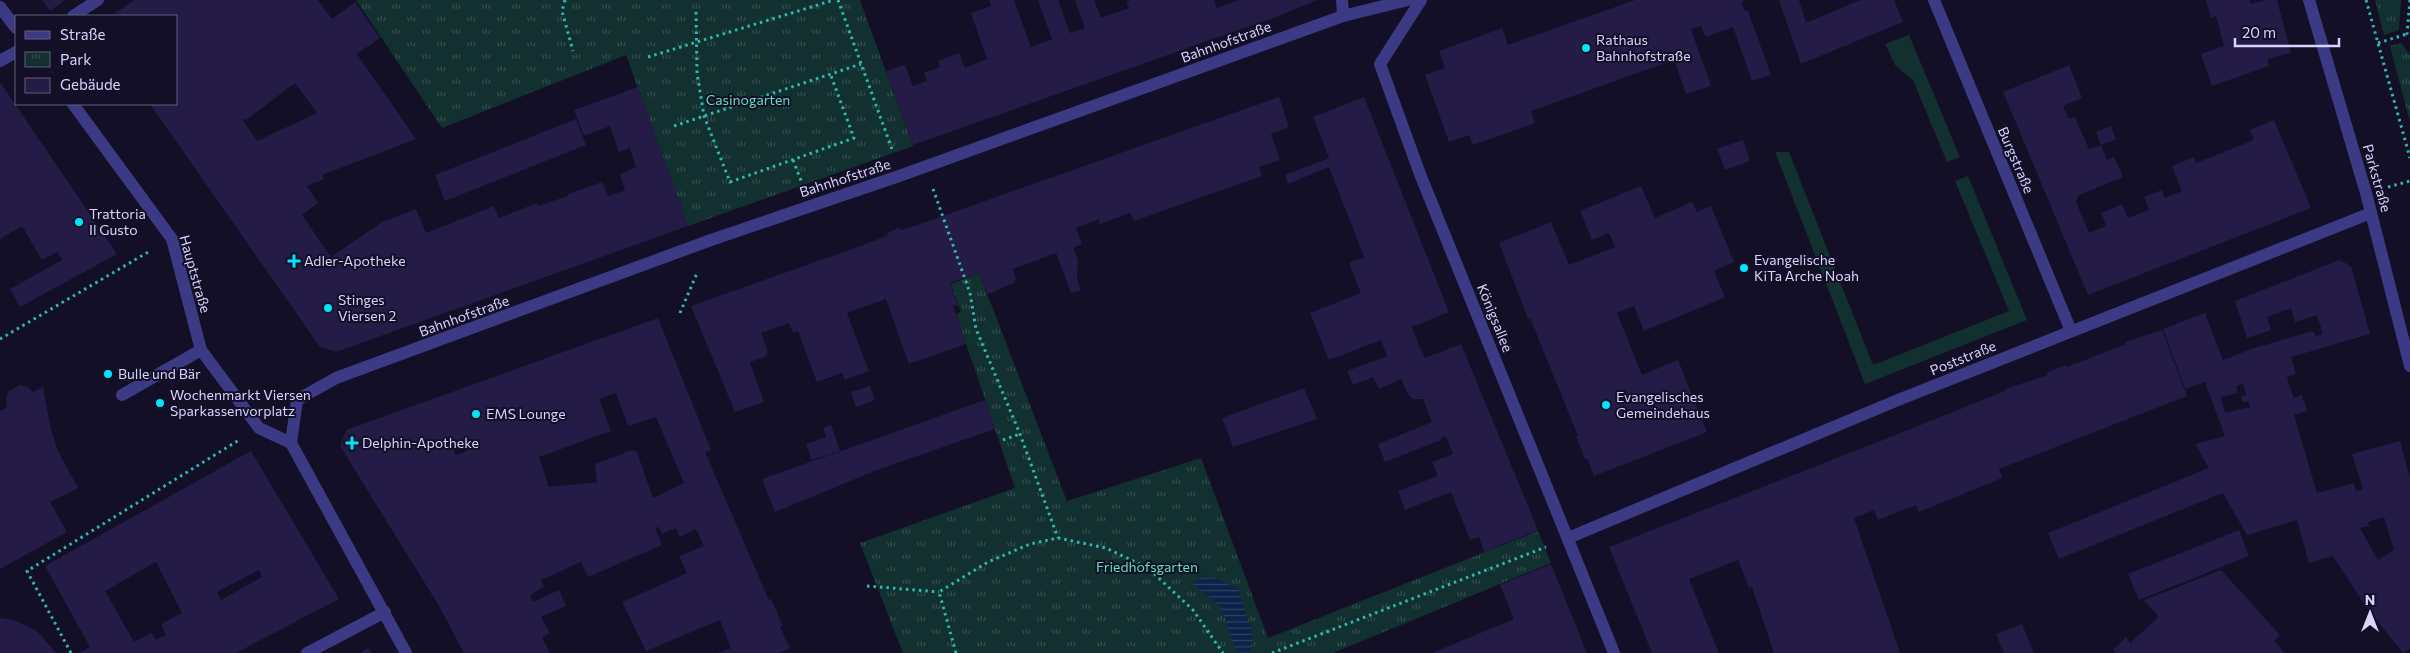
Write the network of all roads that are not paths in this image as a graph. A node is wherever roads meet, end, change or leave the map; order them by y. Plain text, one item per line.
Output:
1 (98, 0) edge
2 (1342, 0) edge
3 (1408, 0) edge
4 (1421, 0) edge
5 (1934, 0) edge
6 (2309, 0) edge
7 (0, 7) edge
8 (75, 15) edge
9 (1343, 16) junction
10 (15, 27) edge
11 (15, 53) edge
12 (0, 61) edge
13 (74, 105) edge
14 (2371, 212) junction
15 (2071, 331) junction
16 (201, 350) junction
17 (2410, 366) edge
18 (122, 395) dead end
19 (291, 443) junction
20 (1568, 538) junction
21 (385, 612) junction
22 (307, 653) edge
23 (406, 653) edge
24 (1614, 653) edge

1 - 8 street
2 - 9 street
3 - 9 street, Bahnhofstraße
4 - 20 street, Königsallee
5 - 15 street, Burgstraße
6 - 14 street, Parkstraße
7 - 10 street
9 - 19 street, Bahnhofstraße
11 - 12 street
13 - 16 street, Hauptstraße
14 - 15 street, Poststraße
14 - 17 street, Parkstraße
15 - 20 street, Poststraße
16 - 18 street
16 - 19 street, Hauptstraße
19 - 21 street
20 - 24 street, Königsallee
21 - 22 street
21 - 23 street

